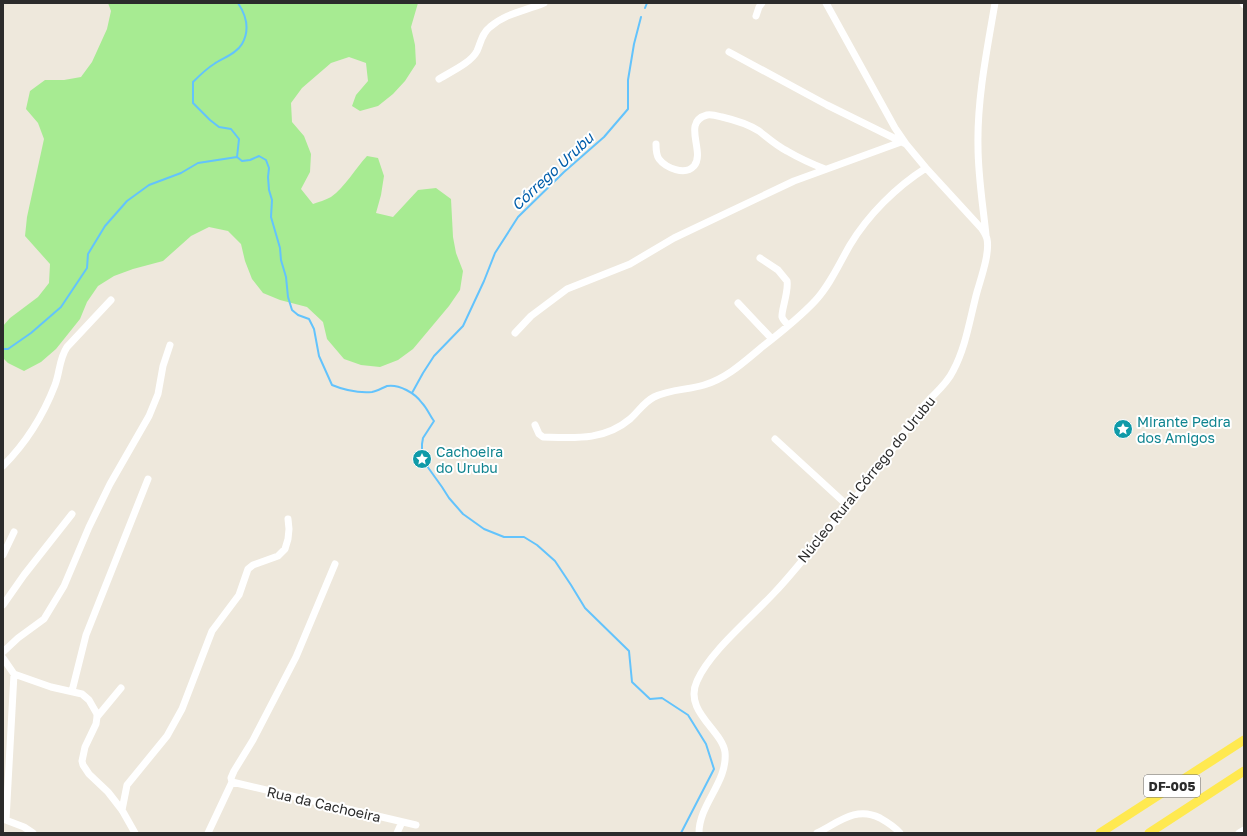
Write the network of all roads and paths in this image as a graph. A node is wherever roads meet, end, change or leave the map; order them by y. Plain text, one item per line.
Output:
1 (544, 3) edge
2 (762, 3) edge
3 (826, 3) edge
4 (995, 3) edge
5 (523, 6) edge
6 (756, 16) dead end
7 (729, 52) dead end
8 (439, 79) dead end
9 (904, 143) junction
10 (656, 144) dead end
11 (926, 168) junction
12 (825, 169) junction
13 (986, 236) junction
14 (760, 258) dead end
15 (111, 300) dead end
16 (738, 303) dead end
17 (788, 325) junction
18 (515, 333) dead end
19 (772, 339) junction
20 (170, 345) dead end
21 (535, 425) dead end
22 (776, 439) dead end
23 (3, 466) edge
24 (148, 479) dead end
25 (848, 506) junction
26 (72, 514) dead end
27 (288, 519) dead end
28 (14, 532) dead end
29 (3, 555) edge
30 (335, 564) dead end
31 (3, 605) edge
32 (3, 652) edge
33 (3, 658) edge
34 (14, 674) junction
35 (121, 688) dead end
36 (72, 691) junction
37 (97, 717) junction
38 (1244, 740) edge
39 (1244, 771) edge
40 (232, 782) junction
41 (122, 810) junction
42 (4, 820) edge
43 (402, 822) junction
44 (416, 825) dead end
45 (1244, 830) edge
46 (33, 833) edge
47 (135, 833) edge
48 (208, 833) edge
49 (397, 833) edge
50 (699, 833) edge
51 (818, 833) edge
52 (900, 833) edge
53 (1100, 833) edge
54 (1150, 833) edge
55 (1239, 833) edge

1 - 5 street
2 - 6 street
3 - 9 street
4 - 13 street, Núcleo Rural Córrego do Urubu
5 - 8 street
7 - 9 street
9 - 11 street
9 - 12 street
10 - 12 street
11 - 13 street
11 - 17 street
12 - 18 street
13 - 25 street, Núcleo Rural Córrego do Urubu
14 - 17 street
15 - 23 street
16 - 19 street
17 - 19 street
19 - 21 street
20 - 32 street
22 - 25 street
24 - 36 street
25 - 50 street, Núcleo Rural Córrego do Urubu
26 - 31 street
27 - 41 street
28 - 29 street
30 - 40 street
33 - 34 street
34 - 36 street
34 - 42 street
35 - 37 street
36 - 37 street
37 - 41 street
38 - 53 main road, DF-005
39 - 54 main road, DF-005
40 - 43 street, Rua da Cachoeira
40 - 48 street
41 - 47 street
42 - 46 street
43 - 44 street, Rua da Cachoeira
43 - 49 street
45 - 55 street
51 - 52 street

